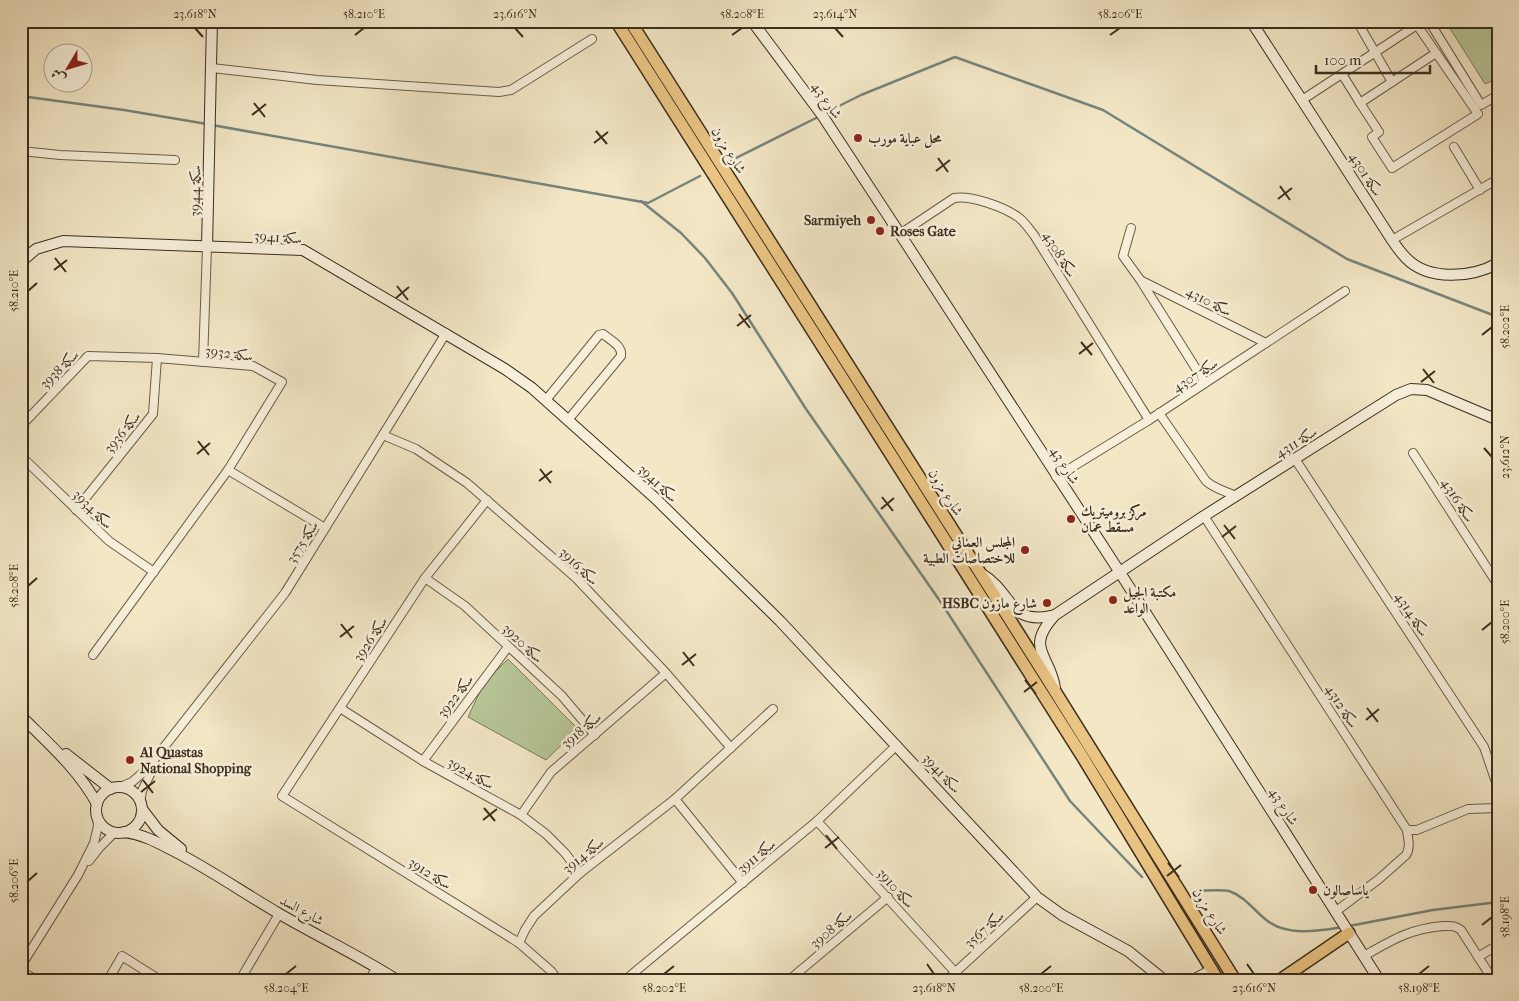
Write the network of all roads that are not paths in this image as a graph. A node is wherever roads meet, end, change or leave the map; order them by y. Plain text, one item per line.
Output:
1 (212, 21) edge
2 (616, 21) edge
3 (630, 21) edge
4 (634, 21) edge
5 (752, 21) edge
6 (1251, 21) edge
7 (1357, 21) edge
8 (1429, 21) edge
9 (1420, 23) edge
10 (592, 39) dead end
11 (1375, 52) junction
12 (650, 53) junction
13 (1436, 53) junction
14 (212, 68) junction
15 (1342, 74) junction
16 (1392, 82) junction
17 (1498, 95) edge
18 (1302, 100) junction
19 (1360, 103) junction
20 (1454, 147) dead end
21 (21, 151) edge
22 (175, 160) dead end
23 (1498, 179) edge
24 (1480, 190) junction
25 (1131, 228) dead end
26 (900, 234) junction
27 (1392, 240) junction
28 (207, 247) junction
29 (21, 262) edge
30 (1498, 263) edge
31 (1141, 281) junction
32 (1345, 291) dead end
33 (446, 333) junction
34 (1266, 343) junction
35 (157, 358) junction
36 (202, 362) junction
37 (1205, 383) junction
38 (546, 400) junction
39 (1159, 413) junction
40 (568, 420) junction
41 (1149, 420) junction
42 (1498, 420) edge
43 (21, 426) edge
44 (383, 435) junction
45 (1413, 453) dead end
46 (21, 456) edge
47 (1295, 459) junction
48 (228, 470) junction
49 (1056, 477) junction
50 (1236, 496) junction
51 (487, 500) junction
52 (76, 510) junction
53 (1204, 516) junction
54 (325, 528) junction
55 (1118, 571) junction
56 (154, 572) junction
57 (980, 573) junction
58 (1495, 576) edge
59 (425, 578) junction
60 (1498, 585) edge
61 (1054, 615) junction
62 (508, 647) junction
63 (94, 655) dead end
64 (666, 673) junction
65 (1056, 692) junction
66 (340, 708) junction
67 (773, 709) dead end
68 (25, 720) edge
69 (595, 735) junction
70 (897, 745) junction
71 (731, 748) junction
72 (162, 752) junction
73 (423, 761) junction
74 (115, 788) junction
75 (1498, 788) edge
76 (282, 796) joint
77 (675, 799) junction
78 (96, 804) junction
79 (141, 806) junction
80 (1498, 808) edge
81 (97, 815) junction
82 (521, 815) junction
83 (817, 821) junction
84 (1407, 830) junction
85 (120, 832) junction
86 (195, 861) junction
87 (580, 873) junction
88 (78, 875) junction
89 (744, 883) junction
90 (888, 897) junction
91 (1037, 897) junction
92 (1335, 912) junction
93 (279, 914) junction
94 (1349, 933) junction
95 (519, 943) junction
96 (1498, 945) edge
97 (1364, 956) junction
98 (1478, 957) junction
99 (21, 966) edge
100 (377, 967) junction
101 (21, 971) edge
102 (955, 972) junction
103 (1215, 975) edge
104 (36, 980) edge
105 (108, 980) edge
106 (160, 980) edge
107 (240, 980) edge
108 (369, 980) edge
109 (397, 980) edge
110 (558, 980) edge
111 (625, 980) edge
112 (790, 980) edge
113 (947, 980) edge
114 (1164, 980) edge
115 (1194, 980) edge
116 (1235, 980) edge
117 (1280, 980) edge
118 (1379, 980) edge
119 (1493, 980) edge

1 - 14 street, سكة 3944
2 - 103 main road, شارع مزون
3 - 12 main road, شارع مزون
4 - 12 main road
5 - 26 street, شارع 43
6 - 18 street, سكة 4301
7 - 11 street
8 - 17 street
9 - 11 street
9 - 13 street
10 - 14 street
11 - 15 street
11 - 16 street
12 - 57 main road, شارع مزون
13 - 16 street
13 - 19 street
14 - 28 street, سكة 3944
15 - 18 street
15 - 19 street
16 - 19 street
18 - 27 street, سكة 4301
20 - 24 street
21 - 22 street
23 - 24 street
24 - 27 street
25 - 31 street, سكة 4310
26 - 41 street, سكة 4308
26 - 49 street, شارع 43
27 - 30 street, سكة 4301
28 - 29 street, سكة 3941
28 - 33 street, سكة 3941
28 - 36 street, سكة 3944
31 - 34 street, سكة 4310
31 - 37 street, سكة 4310
32 - 34 street, سكة 4307
33 - 38 street, سكة 3941
33 - 44 street, سكة 3575
34 - 37 street, سكة 4307
35 - 36 street, سكة 3932
35 - 43 street, سكة 3938
35 - 52 street, سكة 3936
36 - 48 street, سكة 3932
37 - 39 street, سكة 4307
38 - 40 street, سكة 3941
38 - 40 street
39 - 41 street, سكة 4307
39 - 50 street
40 - 70 street, سكة 3941
41 - 49 street, سكة 4307
42 - 47 street, سكة 4311
44 - 51 street, سكة 3916
44 - 54 street, سكة 3575
45 - 58 street, سكة 4316
46 - 52 street, سكة 3934
47 - 50 street, سكة 4311
47 - 75 street, سكة 4314
48 - 54 street
48 - 56 street, سكة 3932
49 - 55 street, شارع 43
50 - 53 street, سكة 4311
51 - 59 street, سكة 3926
51 - 64 street, سكة 3916
52 - 56 street, سكة 3934
53 - 55 street, سكة 4311
53 - 84 street, سكة 4312
54 - 72 street, سكة 3575
55 - 61 street, سكة 4311
55 - 92 street, شارع 43
56 - 63 street, سكة 3932
57 - 61 street
57 - 65 main road, شارع مزون
58 - 60 street, سكة 4316
59 - 62 street, سكة 3920
59 - 66 street, سكة 3926
61 - 65 street
62 - 69 street, سكة 3920
62 - 73 street, سكة 3922
64 - 69 street, سكة 3918
64 - 71 street, سكة 3916
65 - 116 main road, شارع مزون
66 - 73 street, سكة 3924
66 - 76 street, سكة 3926
67 - 71 street, سكة 3914
68 - 74 street
68 - 78 street
69 - 82 street, سكة 3918
70 - 83 street, سكة 3911
70 - 91 street, سكة 3941
71 - 77 street, سكة 3914
72 - 74 street, سكة 3575
72 - 79 street, سكة 3575
73 - 82 street, سكة 3924
74 - 78 street
74 - 79 street
76 - 95 street, سكة 3912
77 - 87 street, سكة 3914
77 - 89 street
78 - 81 street
79 - 85 street
79 - 86 street, شارع السد
80 - 84 street
81 - 85 street
81 - 88 street
82 - 87 street, سكة 3924
83 - 89 street, سكة 3911
83 - 90 street, سكة 3910
84 - 92 street
85 - 86 street, شارع السد
85 - 88 street
86 - 93 street, شارع السد
87 - 95 street, سكة 3914
88 - 99 street
89 - 111 street, سكة 3911
90 - 102 street, سكة 3910
90 - 112 street, سكة 3908
91 - 102 street, سكة 3567
91 - 114 street, سكة 3941
92 - 94 street, شارع 43
93 - 100 street, شارع السد
93 - 107 street
94 - 97 street, شارع 43
94 - 117 main road
95 - 110 street, سكة 3912
96 - 98 street
97 - 98 street
97 - 118 street, شارع 43
98 - 119 street
100 - 108 street
100 - 109 street, شارع السد
101 - 104 street
102 - 113 street, سكة 3567
103 - 115 street
105 - 106 street

